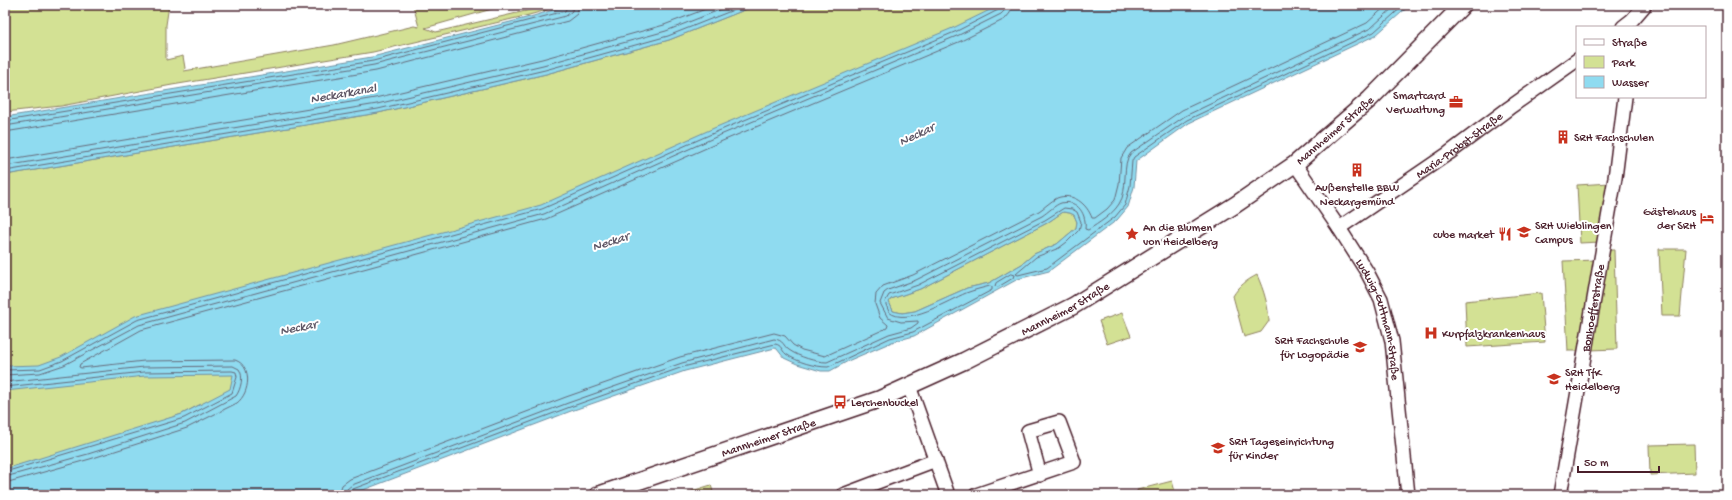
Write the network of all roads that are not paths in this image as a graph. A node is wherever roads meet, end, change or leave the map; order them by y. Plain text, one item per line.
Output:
1 (1463, 5) edge
2 (1645, 5) edge
3 (1624, 26) edge
4 (1576, 61) edge
5 (1625, 98) edge
6 (1295, 164) junction
7 (1339, 228) junction
8 (909, 386) junction
9 (936, 460) junction
10 (1040, 474) dead end
11 (598, 495) edge
12 (843, 495) edge
13 (948, 495) edge
14 (976, 495) edge
15 (1408, 495) edge
16 (1560, 495) edge

1 - 6 street, Mannheimer Straße
2 - 3 street
4 - 7 street, Maria-Probst-Straße
5 - 16 street, Bonhoefferstraße
6 - 7 street, Ludwig-Guttmann-Straße
6 - 8 street, Mannheimer Straße
7 - 15 street, Ludwig-Guttmann-Straße
8 - 9 street
8 - 11 street, Mannheimer Straße
9 - 12 street
9 - 13 street
10 - 14 street

